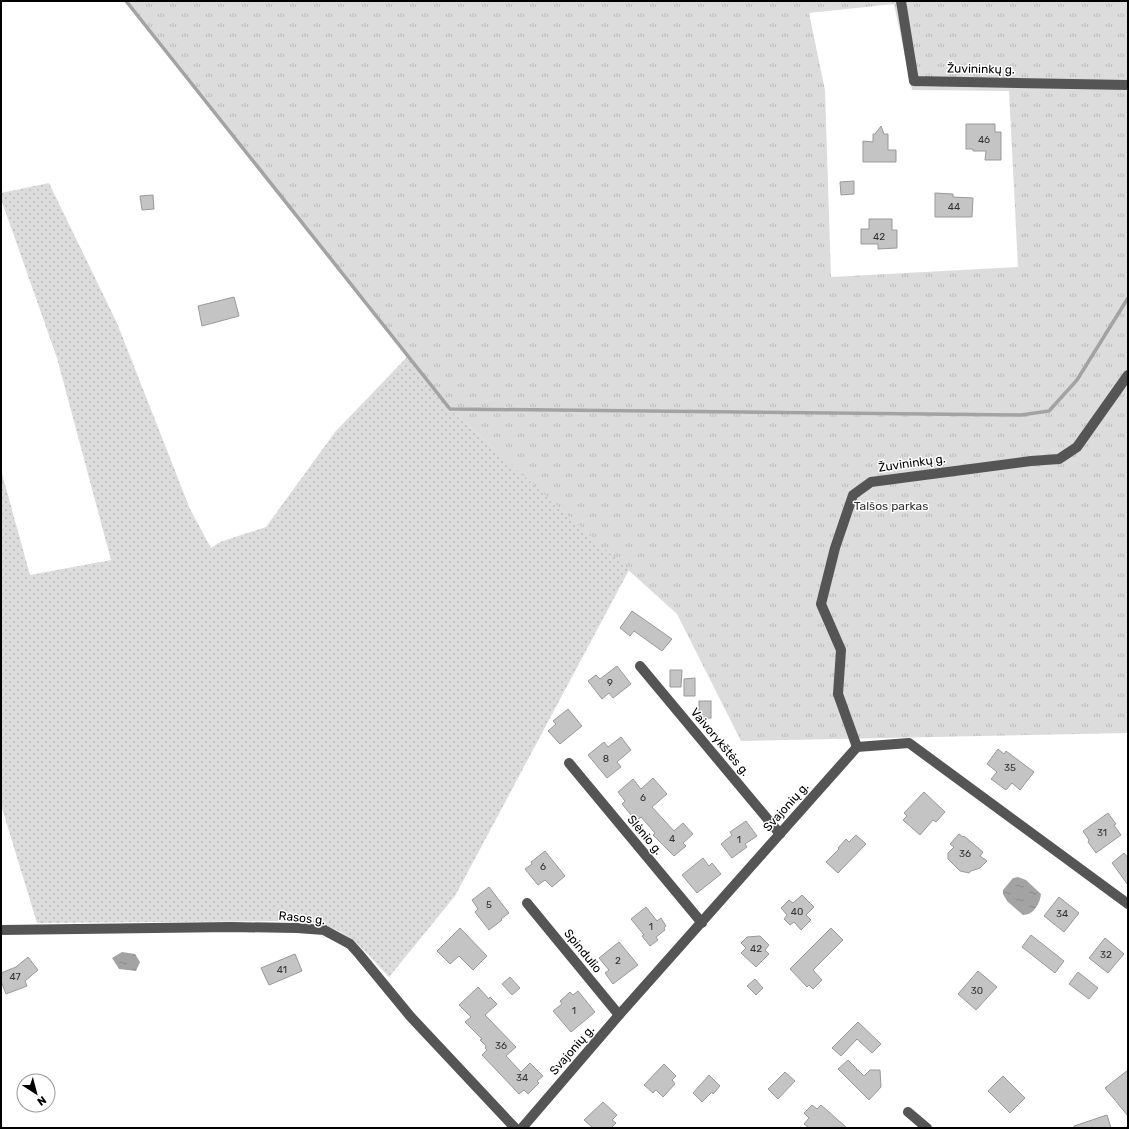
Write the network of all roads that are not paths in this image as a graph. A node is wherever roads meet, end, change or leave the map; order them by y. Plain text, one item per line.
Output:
1 (901, 1) edge
2 (1128, 85) edge
3 (1128, 375) edge
4 (640, 666) dead end
5 (857, 747) junction
6 (569, 763) dead end
7 (780, 834) junction
8 (527, 903) dead end
9 (1128, 904) edge
10 (702, 923) junction
11 (1, 930) edge
12 (619, 1015) junction
13 (908, 1112) dead end
14 (516, 1128) edge
15 (522, 1128) edge
16 (927, 1128) edge

1 - 2 street, Žuvininkų g.
3 - 5 street, Žuvininkų g.
4 - 7 street, Vaivorykštės g.
5 - 7 street, Svajonių g.
5 - 9 street
6 - 10 street, Slėnio g.
7 - 10 street, Svajonių g.
8 - 12 street, Spindulio
10 - 12 street, Svajonių g.
11 - 14 street, Rasos g.
12 - 15 street, Svajonių g.
13 - 16 street

